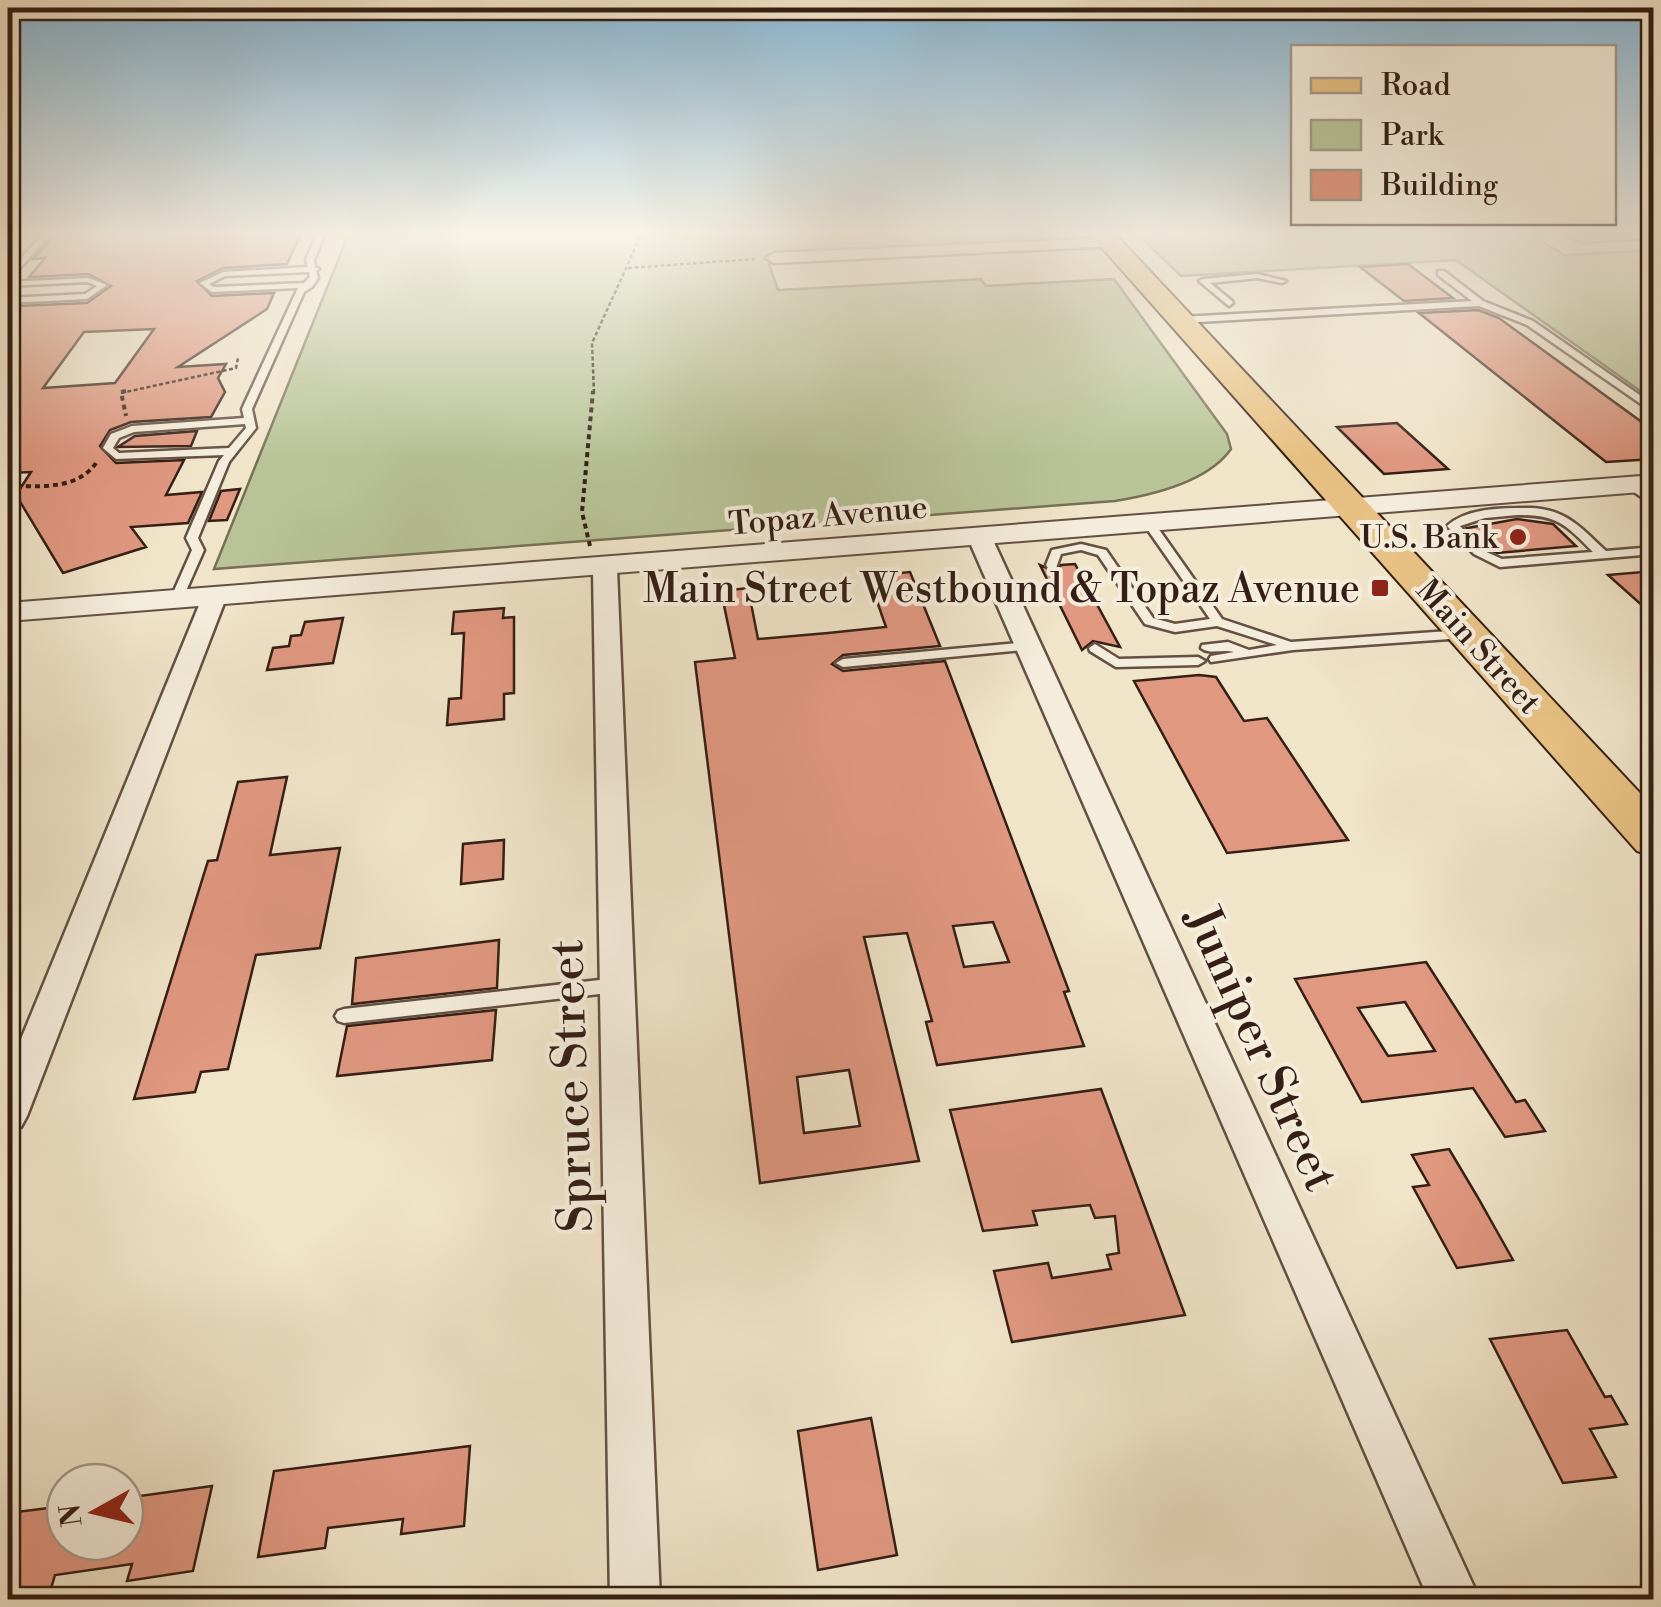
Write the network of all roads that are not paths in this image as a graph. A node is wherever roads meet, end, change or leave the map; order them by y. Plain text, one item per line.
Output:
1 (292, 308) edge
2 (1170, 308) edge
3 (1380, 308) edge
4 (1494, 308) edge
5 (1181, 320) junction
6 (1654, 410) edge
7 (251, 422) junction
8 (234, 451) junction
9 (1642, 484) edge
10 (1654, 503) edge
11 (1353, 506) junction
12 (1149, 523) junction
13 (980, 538) junction
14 (1654, 550) edge
15 (1603, 554) junction
16 (1052, 565) dead end
17 (600, 569) junction
18 (214, 598) junction
19 (176, 600) junction
20 (8, 612) edge
21 (1218, 622) junction
22 (1468, 634) junction
23 (1028, 646) junction
24 (1293, 646) junction
25 (1095, 648) dead end
26 (843, 663) dead end
27 (1654, 839) edge
28 (617, 985) junction
29 (344, 1016) dead end
30 (8, 1116) edge
31 (635, 1600) edge
32 (1455, 1600) edge

1 - 7 lane
2 - 5 main road, Main Street
3 - 5 lane
4 - 6 lane
5 - 11 main road, Main Street
7 - 8 lane
7 - 8 lane
8 - 19 lane
9 - 10 lane
9 - 11 street, Topaz Avenue
11 - 12 street, Topaz Avenue
11 - 22 main road, Main Street
12 - 13 street, Topaz Avenue
12 - 21 lane
13 - 17 street, Topaz Avenue
13 - 23 street, Juniper Street
14 - 15 lane
15 - 15 lane
16 - 21 lane
17 - 18 street, Topaz Avenue
17 - 28 street, Spruce Street
18 - 19 street, Topaz Avenue
18 - 30 street
19 - 20 street, Topaz Avenue
21 - 24 lane
22 - 24 lane
22 - 27 main road, Main Street
23 - 26 lane
23 - 32 street, Juniper Street
24 - 25 lane
28 - 29 lane
28 - 31 street, Spruce Street

